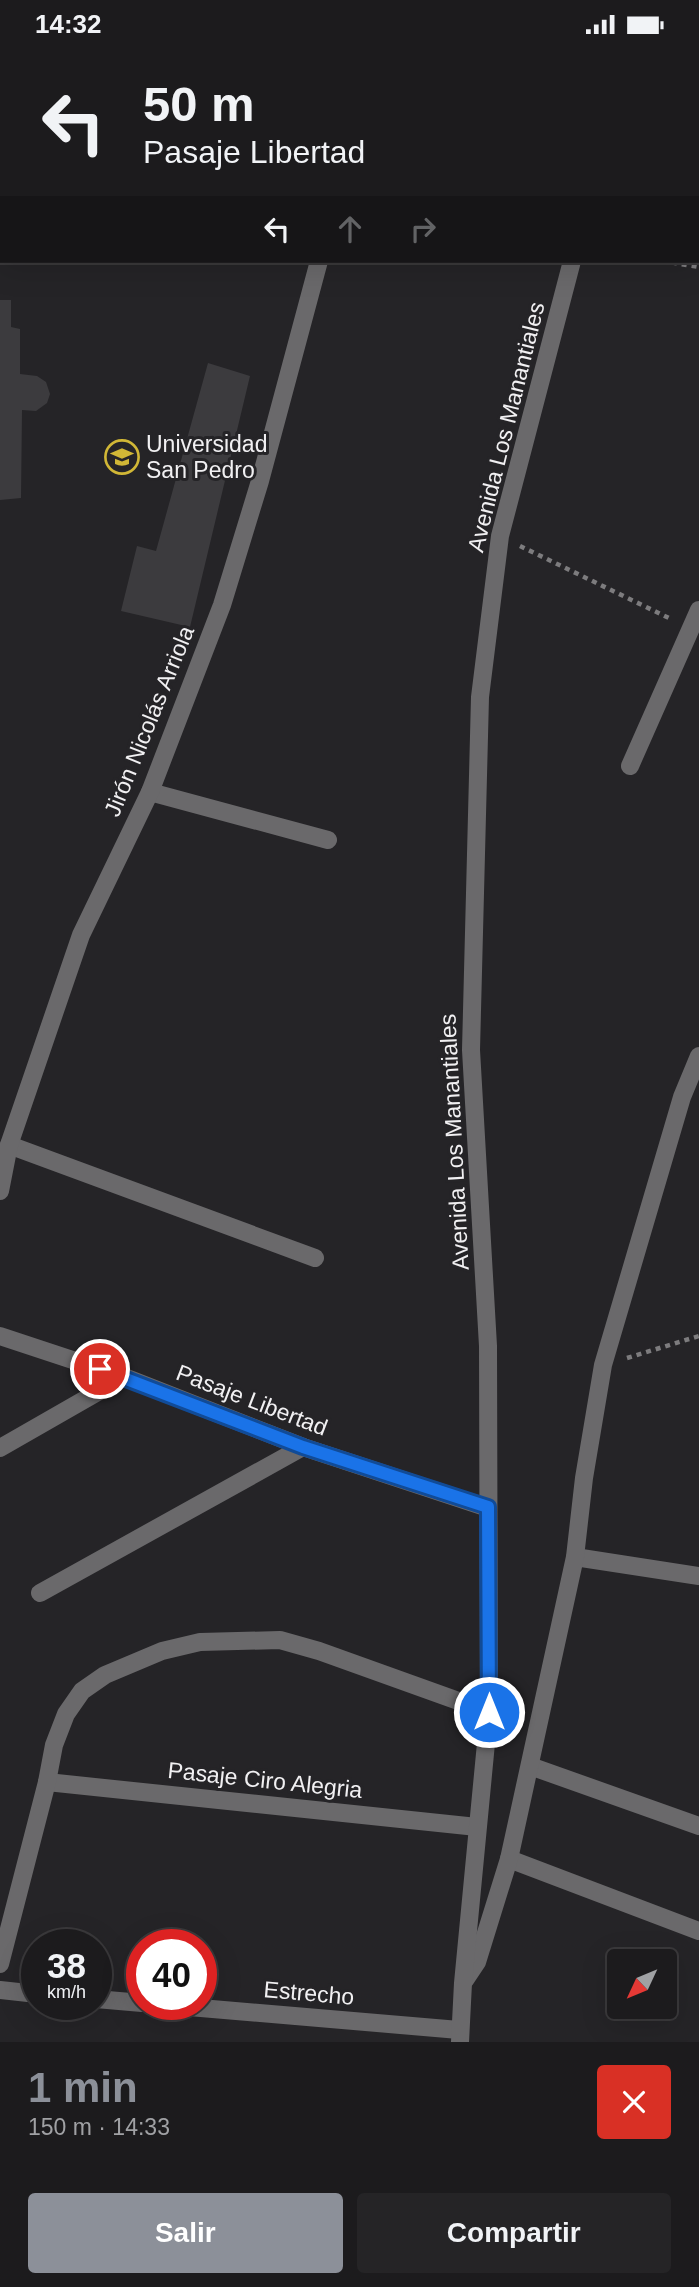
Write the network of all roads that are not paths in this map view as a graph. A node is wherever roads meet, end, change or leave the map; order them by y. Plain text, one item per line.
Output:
1 (318, 263) edge
2 (571, 263) edge
3 (699, 610) edge
4 (630, 766) dead end
5 (150, 792) junction
6 (328, 840) dead end
7 (699, 1056) edge
8 (9, 1145) junction
9 (0, 1191) edge
10 (315, 1258) dead end
11 (0, 1336) edge
12 (124, 1377) junction
13 (303, 1447) junction
14 (0, 1448) edge
15 (488, 1507) junction
16 (575, 1557) junction
17 (699, 1576) edge
18 (40, 1593) dead end
19 (489, 1712) junction
20 (530, 1766) junction
21 (47, 1782) junction
22 (699, 1826) edge
23 (477, 1827) junction
24 (509, 1859) junction
25 (699, 1931) edge
26 (0, 1964) edge
27 (463, 1983) junction
28 (0, 1990) edge
29 (21, 1992) edge
30 (217, 2011) edge
31 (459, 2036) edge

1 - 5 street, Jirón Nicolás Arriola
2 - 15 street, Avenida Los Manantiales
3 - 4 street
5 - 6 street
5 - 8 street, Jirón Nicolás Arriola
7 - 16 street
8 - 9 street, Jirón Nicolás Arriola
8 - 10 street
11 - 12 street, Pasaje Libertad
12 - 13 street, Pasaje Libertad
12 - 14 street
13 - 15 street, Pasaje Libertad
13 - 18 street
15 - 19 street, Avenida Los Manantiales
16 - 17 street
16 - 20 street
19 - 21 street
19 - 23 street, Avenida Los Manantiales
20 - 22 street
20 - 24 street
21 - 23 street, Pasaje Ciro Alegria
21 - 26 street
23 - 27 street, Avenida Los Manantiales
24 - 25 street
24 - 27 street
27 - 31 street, Avenida Los Manantiales
28 - 29 street
30 - 31 street, Estrecho

